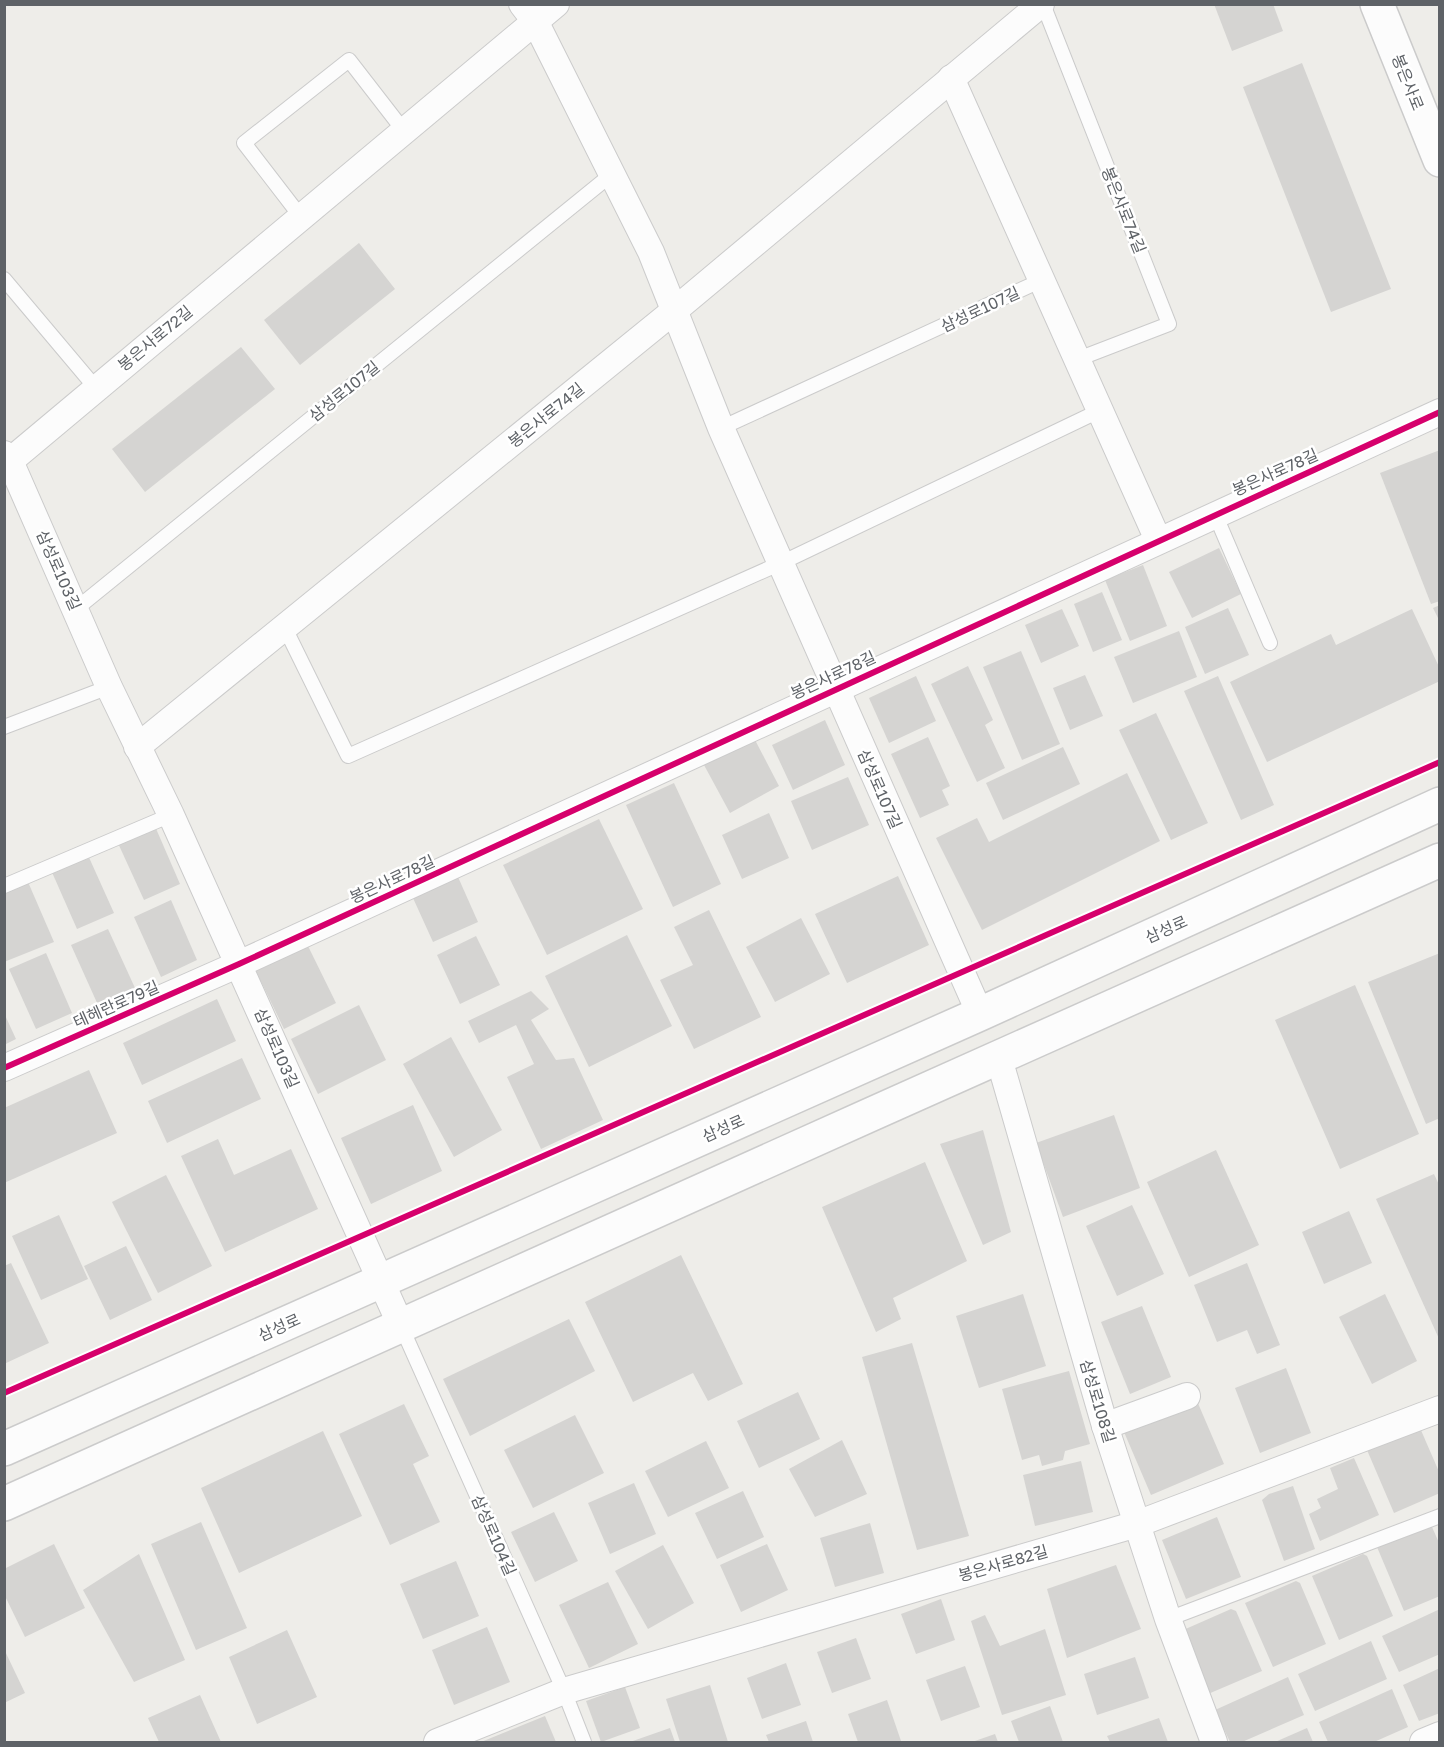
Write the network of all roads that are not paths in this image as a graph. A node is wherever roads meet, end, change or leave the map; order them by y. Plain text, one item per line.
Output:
1 (556, 4) edge
2 (1042, 4) edge
3 (1377, 4) edge
4 (529, 13) edge
5 (951, 78) junction
6 (404, 131) junction
7 (1440, 160) edge
8 (612, 174) junction
9 (301, 217) junction
10 (4, 279) edge
11 (1042, 280) junction
12 (675, 310) junction
13 (1078, 359) junction
14 (96, 387) junction
15 (1101, 410) junction
16 (1440, 412) edge
17 (721, 428) junction
18 (6, 460) edge
19 (1215, 514) junction
20 (1158, 540) junction
21 (781, 563) junction
22 (76, 609) junction
23 (285, 628) junction
24 (1270, 643) dead end
25 (109, 687) junction
26 (836, 689) junction
27 (4, 727) edge
28 (137, 747) junction
29 (1440, 804) edge
30 (171, 815) junction
31 (1440, 860) edge
32 (4, 886) edge
33 (239, 964) junction
34 (980, 1014) junction
35 (998, 1055) junction
36 (4, 1068) edge
37 (382, 1281) junction
38 (402, 1328) junction
39 (1187, 1396) dead end
40 (1438, 1416) edge
41 (1105, 1426) junction
42 (4, 1449) edge
43 (4, 1504) edge
44 (1440, 1516) edge
45 (1137, 1524) junction
46 (1168, 1619) junction
47 (564, 1691) junction
48 (1440, 1735) edge
49 (473, 1736) edge
50 (437, 1743) edge
51 (584, 1743) edge
52 (1214, 1743) edge
53 (1423, 1743) edge

1 - 4 street, 봉은사로72길
2 - 5 street, 봉은사로74길
2 - 13 lane, 봉은사로74길
3 - 7 main road, 봉은사로
4 - 6 street, 봉은사로72길
4 - 8 street, 삼성로107길
5 - 11 street
5 - 12 street, 봉은사로74길
6 - 9 street, 봉은사로72길
6 - 9 lane
8 - 12 street, 삼성로107길
8 - 22 lane, 삼성로107길
9 - 14 street, 봉은사로72길
10 - 14 lane
11 - 13 street
11 - 17 lane, 삼성로107길
12 - 17 street, 삼성로107길
12 - 23 street, 봉은사로74길
13 - 15 street
14 - 18 street, 봉은사로72길
15 - 20 street
15 - 21 lane
16 - 19 street, 봉은사로78길
17 - 21 street, 삼성로107길
18 - 22 street, 삼성로103길
19 - 20 street, 봉은사로78길
19 - 24 lane
20 - 26 street, 봉은사로78길
21 - 23 lane
21 - 26 street, 삼성로107길
22 - 25 street, 삼성로103길
23 - 28 street, 봉은사로74길
25 - 27 lane
25 - 28 street, 삼성로103길
26 - 33 street, 봉은사로78길
26 - 34 street, 삼성로107길
28 - 30 street, 삼성로103길
29 - 34 main road, 삼성로
30 - 32 lane
30 - 33 street, 삼성로103길
31 - 35 main road
33 - 36 street, 테헤란로79길
33 - 37 street, 삼성로103길
34 - 37 main road, 삼성로
35 - 38 main road
35 - 41 street, 삼성로108길
37 - 38 street, 삼성로103길
37 - 42 main road, 삼성로
38 - 43 main road
38 - 47 lane, 삼성로104길
39 - 41 street
40 - 45 street, 봉은사로82길
41 - 45 street, 삼성로108길
44 - 46 lane
45 - 46 street, 삼성로108길
45 - 47 street, 봉은사로82길
46 - 52 street, 삼성로108길
47 - 49 street, 봉은사로82길
47 - 51 lane, 삼성로104길
48 - 53 street
49 - 50 street, 봉은사로82길

